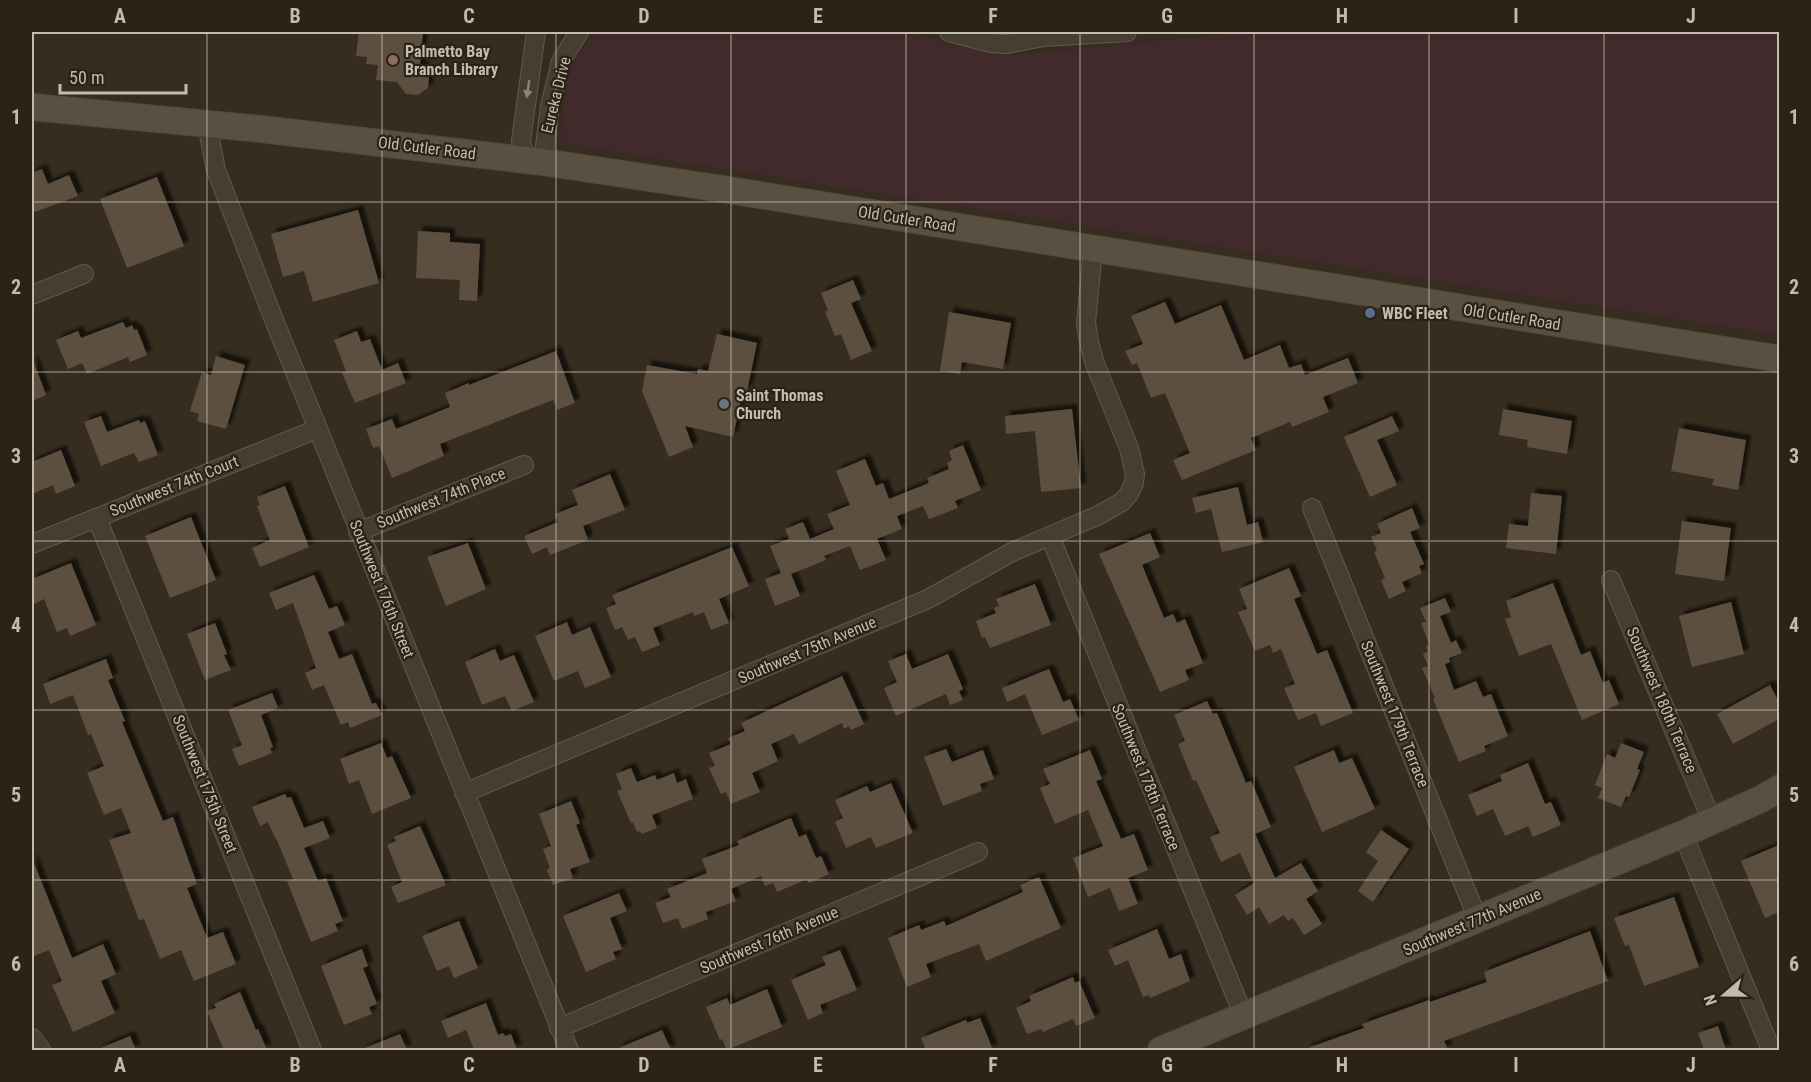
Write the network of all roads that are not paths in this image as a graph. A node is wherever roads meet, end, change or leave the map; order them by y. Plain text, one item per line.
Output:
1 (536, 32) edge
2 (579, 32) edge
3 (949, 32) edge
4 (1127, 32) edge
5 (1035, 34) edge
6 (533, 58) junction
7 (561, 61) junction
8 (32, 107) edge
9 (207, 124) junction
10 (534, 161) junction
11 (1093, 249) junction
12 (84, 274) dead end
13 (32, 296) edge
14 (1779, 359) edge
15 (317, 429) junction
16 (524, 465) dead end
17 (1312, 508) dead end
18 (97, 518) junction
19 (358, 532) junction
20 (1050, 536) junction
21 (32, 544) edge
22 (1611, 580) dead end
23 (1779, 788) edge
24 (464, 793) junction
25 (1712, 821) junction
26 (1683, 834) junction
27 (978, 852) dead end
28 (1478, 920) junction
29 (1244, 1017) junction
30 (559, 1028) junction
31 (32, 1038) edge
32 (1167, 1049) edge
33 (41, 1050) edge
34 (312, 1050) edge
35 (569, 1050) edge
36 (1771, 1050) edge

1 - 6 street, Eureka Drive
2 - 7 street, Eureka Drive
3 - 5 street
4 - 5 street
6 - 7 street
6 -> 10 street, Eureka Drive
7 - 10 street, Eureka Drive
8 - 9 main road, Old Cutler Road
9 - 10 main road, Old Cutler Road
9 - 15 street, Southwest 176th Street
10 - 11 main road, Old Cutler Road
11 - 14 main road, Old Cutler Road
11 - 20 street, Southwest 75th Avenue
12 - 13 street
15 - 18 street, Southwest 74th Court
15 - 19 street, Southwest 176th Street
16 - 19 street, Southwest 74th Place
17 - 28 street, Southwest 179th Terrace
18 - 21 street, Southwest 74th Court
18 - 34 street, Southwest 175th Street
19 - 24 street, Southwest 176th Street
20 - 24 street, Southwest 75th Avenue
20 - 29 street, Southwest 178th Terrace
22 - 25 street, Southwest 180th Terrace
23 - 25 main road, Southwest 77th Avenue
24 - 30 street, Southwest 176th Street
25 - 26 main road, Southwest 77th Avenue
26 - 28 main road, Southwest 77th Avenue
26 - 36 street
27 - 30 street, Southwest 76th Avenue
28 - 29 main road, Southwest 77th Avenue
29 - 32 main road, Southwest 77th Avenue
30 - 35 street, Southwest 176th Street
31 - 33 street

